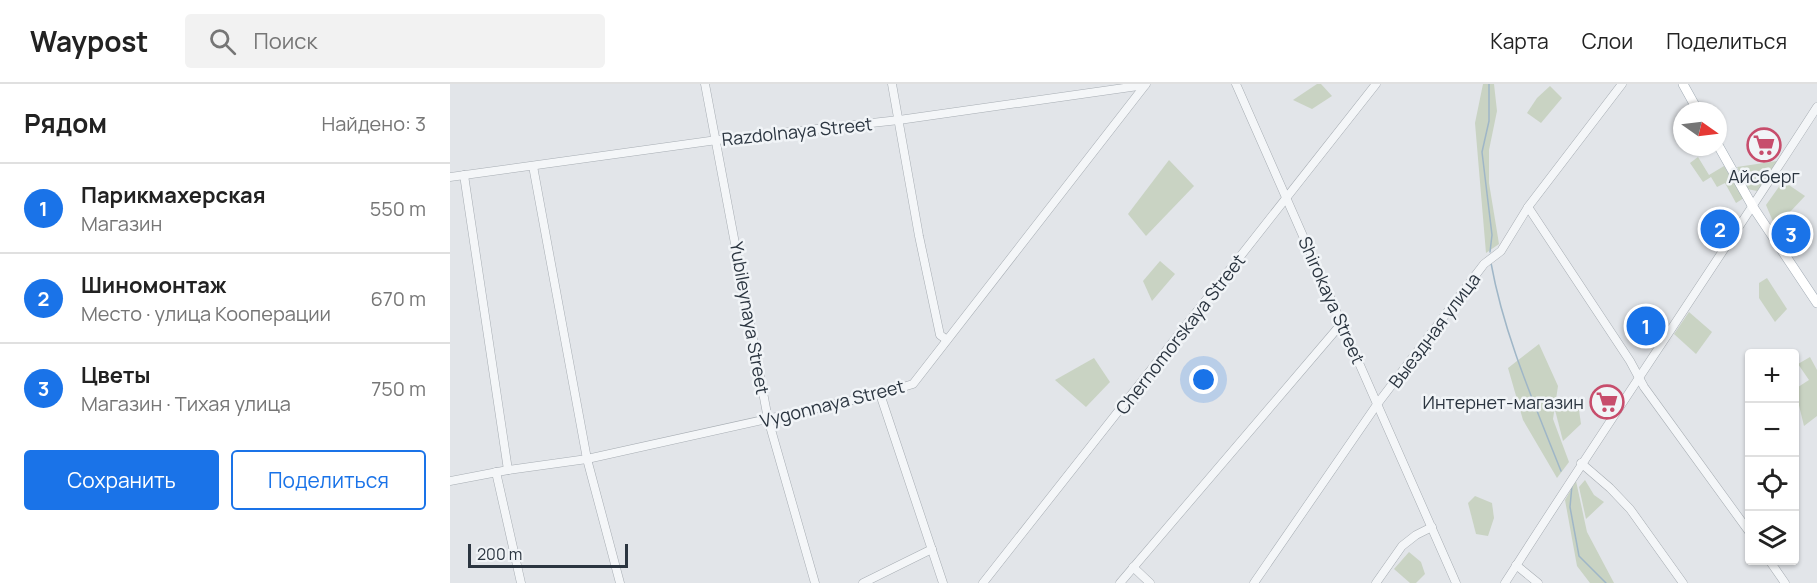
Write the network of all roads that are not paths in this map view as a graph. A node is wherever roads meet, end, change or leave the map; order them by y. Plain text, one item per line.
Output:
1 (705, 84) edge
2 (892, 84) edge
3 (1236, 84) edge
4 (1376, 84) edge
5 (1622, 84) edge
6 (1683, 84) edge
7 (1145, 85) edge
8 (1693, 102) edge
9 (1817, 107) edge
10 (899, 120) junction
11 (717, 140) junction
12 (1724, 156) edge
13 (533, 166) junction
14 (464, 175) junction
15 (450, 177) edge
16 (1286, 200) junction
17 (1528, 207) junction
18 (1753, 207) junction
19 (1817, 303) edge
20 (1342, 323) junction
21 (947, 340) junction
22 (1639, 376) junction
23 (880, 394) junction
24 (1378, 403) junction
25 (768, 419) junction
26 (587, 459) junction
27 (1581, 463) junction
28 (508, 470) junction
29 (496, 472) junction
30 (450, 481) edge
31 (1432, 527) junction
32 (1745, 527) edge
33 (932, 549) junction
34 (1516, 565) junction
35 (1772, 565) edge
36 (1133, 567) junction
37 (521, 583) edge
38 (620, 583) edge
39 (815, 583) edge
40 (863, 583) edge
41 (943, 583) edge
42 (983, 583) edge
43 (1120, 583) edge
44 (1150, 583) edge
45 (1254, 583) edge
46 (1376, 583) edge
47 (1456, 583) edge
48 (1505, 583) edge
49 (1538, 583) edge
50 (1683, 583) edge
51 (1785, 583) edge

1 - 11 street, Yubileynaya Street
2 - 10 street
3 - 16 street, Shirokaya Street
4 - 16 street, Chernomorskaya Street
5 - 17 street, Выездная улица
6 - 8 main road
7 - 10 street, Razdolnaya Street
7 - 21 street, Vygonnaya Street
9 - 18 street
10 - 11 street, Razdolnaya Street
10 - 21 street
11 - 13 street, Razdolnaya Street
11 - 25 street, Yubileynaya Street
12 - 18 main road
13 - 14 street, Razdolnaya Street
13 - 26 street
14 - 15 street, Razdolnaya Street
14 - 28 street
16 - 20 street, Shirokaya Street
16 - 42 street, Chernomorskaya Street
17 - 22 street
17 - 24 street, Выездная улица
18 - 19 main road
18 - 22 street
20 - 24 street, Shirokaya Street
20 - 36 street
21 - 23 street, Vygonnaya Street
22 - 27 street
22 - 32 street
23 - 25 street, Vygonnaya Street
23 - 33 street
24 - 31 street, Shirokaya Street
24 - 45 street, Выездная улица
25 - 26 street, Vygonnaya Street
25 - 39 street, Yubileynaya Street
26 - 28 street, Vygonnaya Street
26 - 38 street
27 - 34 street
27 - 50 street
28 - 29 street, Vygonnaya Street
29 - 30 street, Vygonnaya Street
29 - 37 street
31 - 46 street
31 - 47 street, Shirokaya Street
33 - 40 street
33 - 41 street
34 - 48 street
34 - 49 street
35 - 51 street
36 - 43 street
36 - 44 street

